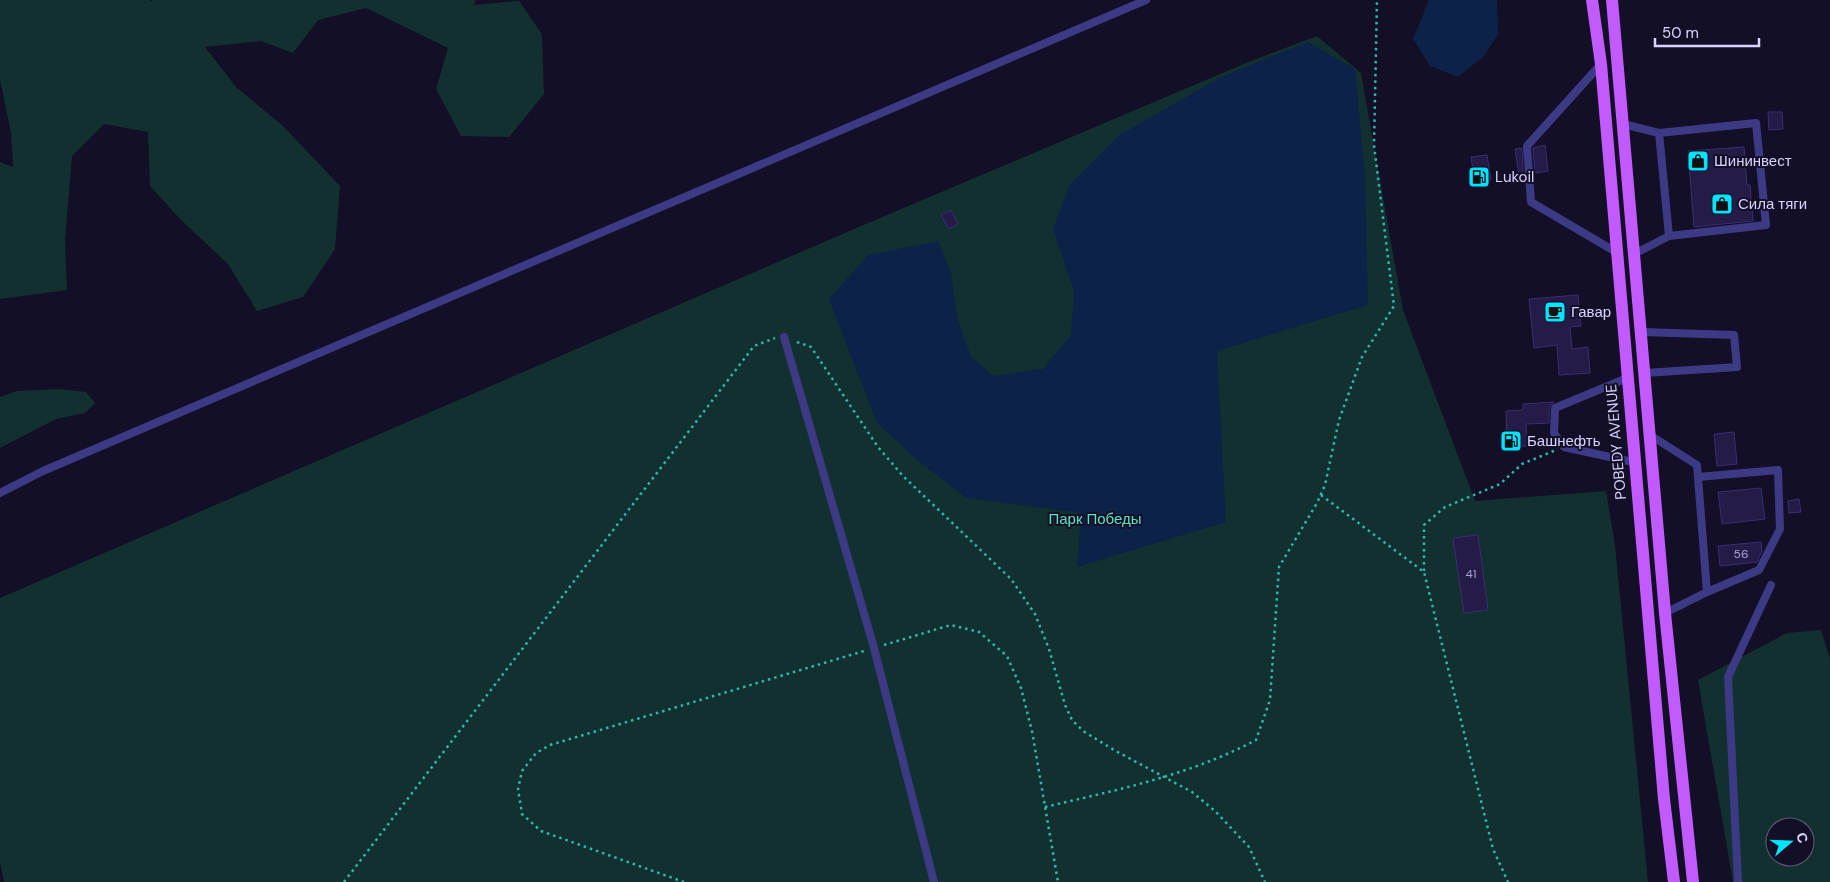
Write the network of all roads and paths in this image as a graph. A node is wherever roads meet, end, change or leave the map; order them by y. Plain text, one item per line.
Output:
1 (1146, 0) edge
2 (1377, 0) edge
3 (1592, 0) edge
4 (1612, 0) edge
5 (1601, 64) junction
6 (1623, 124) junction
7 (1659, 133) junction
8 (1669, 236) junction
9 (1616, 252) junction
10 (1634, 254) junction
11 (1642, 332) junction
12 (784, 337) junction
13 (1645, 373) junction
14 (1627, 378) junction
15 (1650, 435) junction
16 (1564, 447) junction
17 (1633, 462) junction
18 (1698, 477) junction
19 (0, 493) edge
20 (1321, 495) junction
21 (1424, 572) junction
22 (1771, 584) dead end
23 (1707, 592) junction
24 (1665, 613) junction
25 (874, 648) junction
26 (1166, 778) junction
27 (1045, 807) junction
28 (344, 882) edge
29 (684, 882) edge
30 (934, 882) edge
31 (1058, 882) edge
32 (1265, 882) edge
33 (1508, 882) edge
34 (1674, 882) edge
35 (1693, 882) edge
36 (1738, 882) edge

1 - 19 lane
2 - 20 path
3 - 5 main road, POBEDY AVENUE
4 - 6 main road
5 - 9 main road, POBEDY AVENUE
5 - 9 lane
6 - 7 lane
6 - 10 main road
7 - 8 lane
7 - 8 lane
8 - 10 lane
9 - 14 main road, POBEDY AVENUE
10 - 11 main road
11 - 13 main road
11 - 13 lane
12 - 25 lane
12 - 26 path
12 - 28 path
13 - 15 main road
14 - 16 lane
14 - 17 main road, POBEDY AVENUE
15 - 18 lane
15 - 24 main road
16 - 17 lane
16 - 21 path
17 - 34 main road, POBEDY AVENUE
18 - 23 lane
18 - 23 lane
20 - 21 path
20 - 26 path
21 - 33 path
22 - 36 lane
23 - 24 lane
24 - 35 main road
25 - 27 path
25 - 29 path
25 - 30 lane
26 - 27 path
26 - 32 path
27 - 31 path

